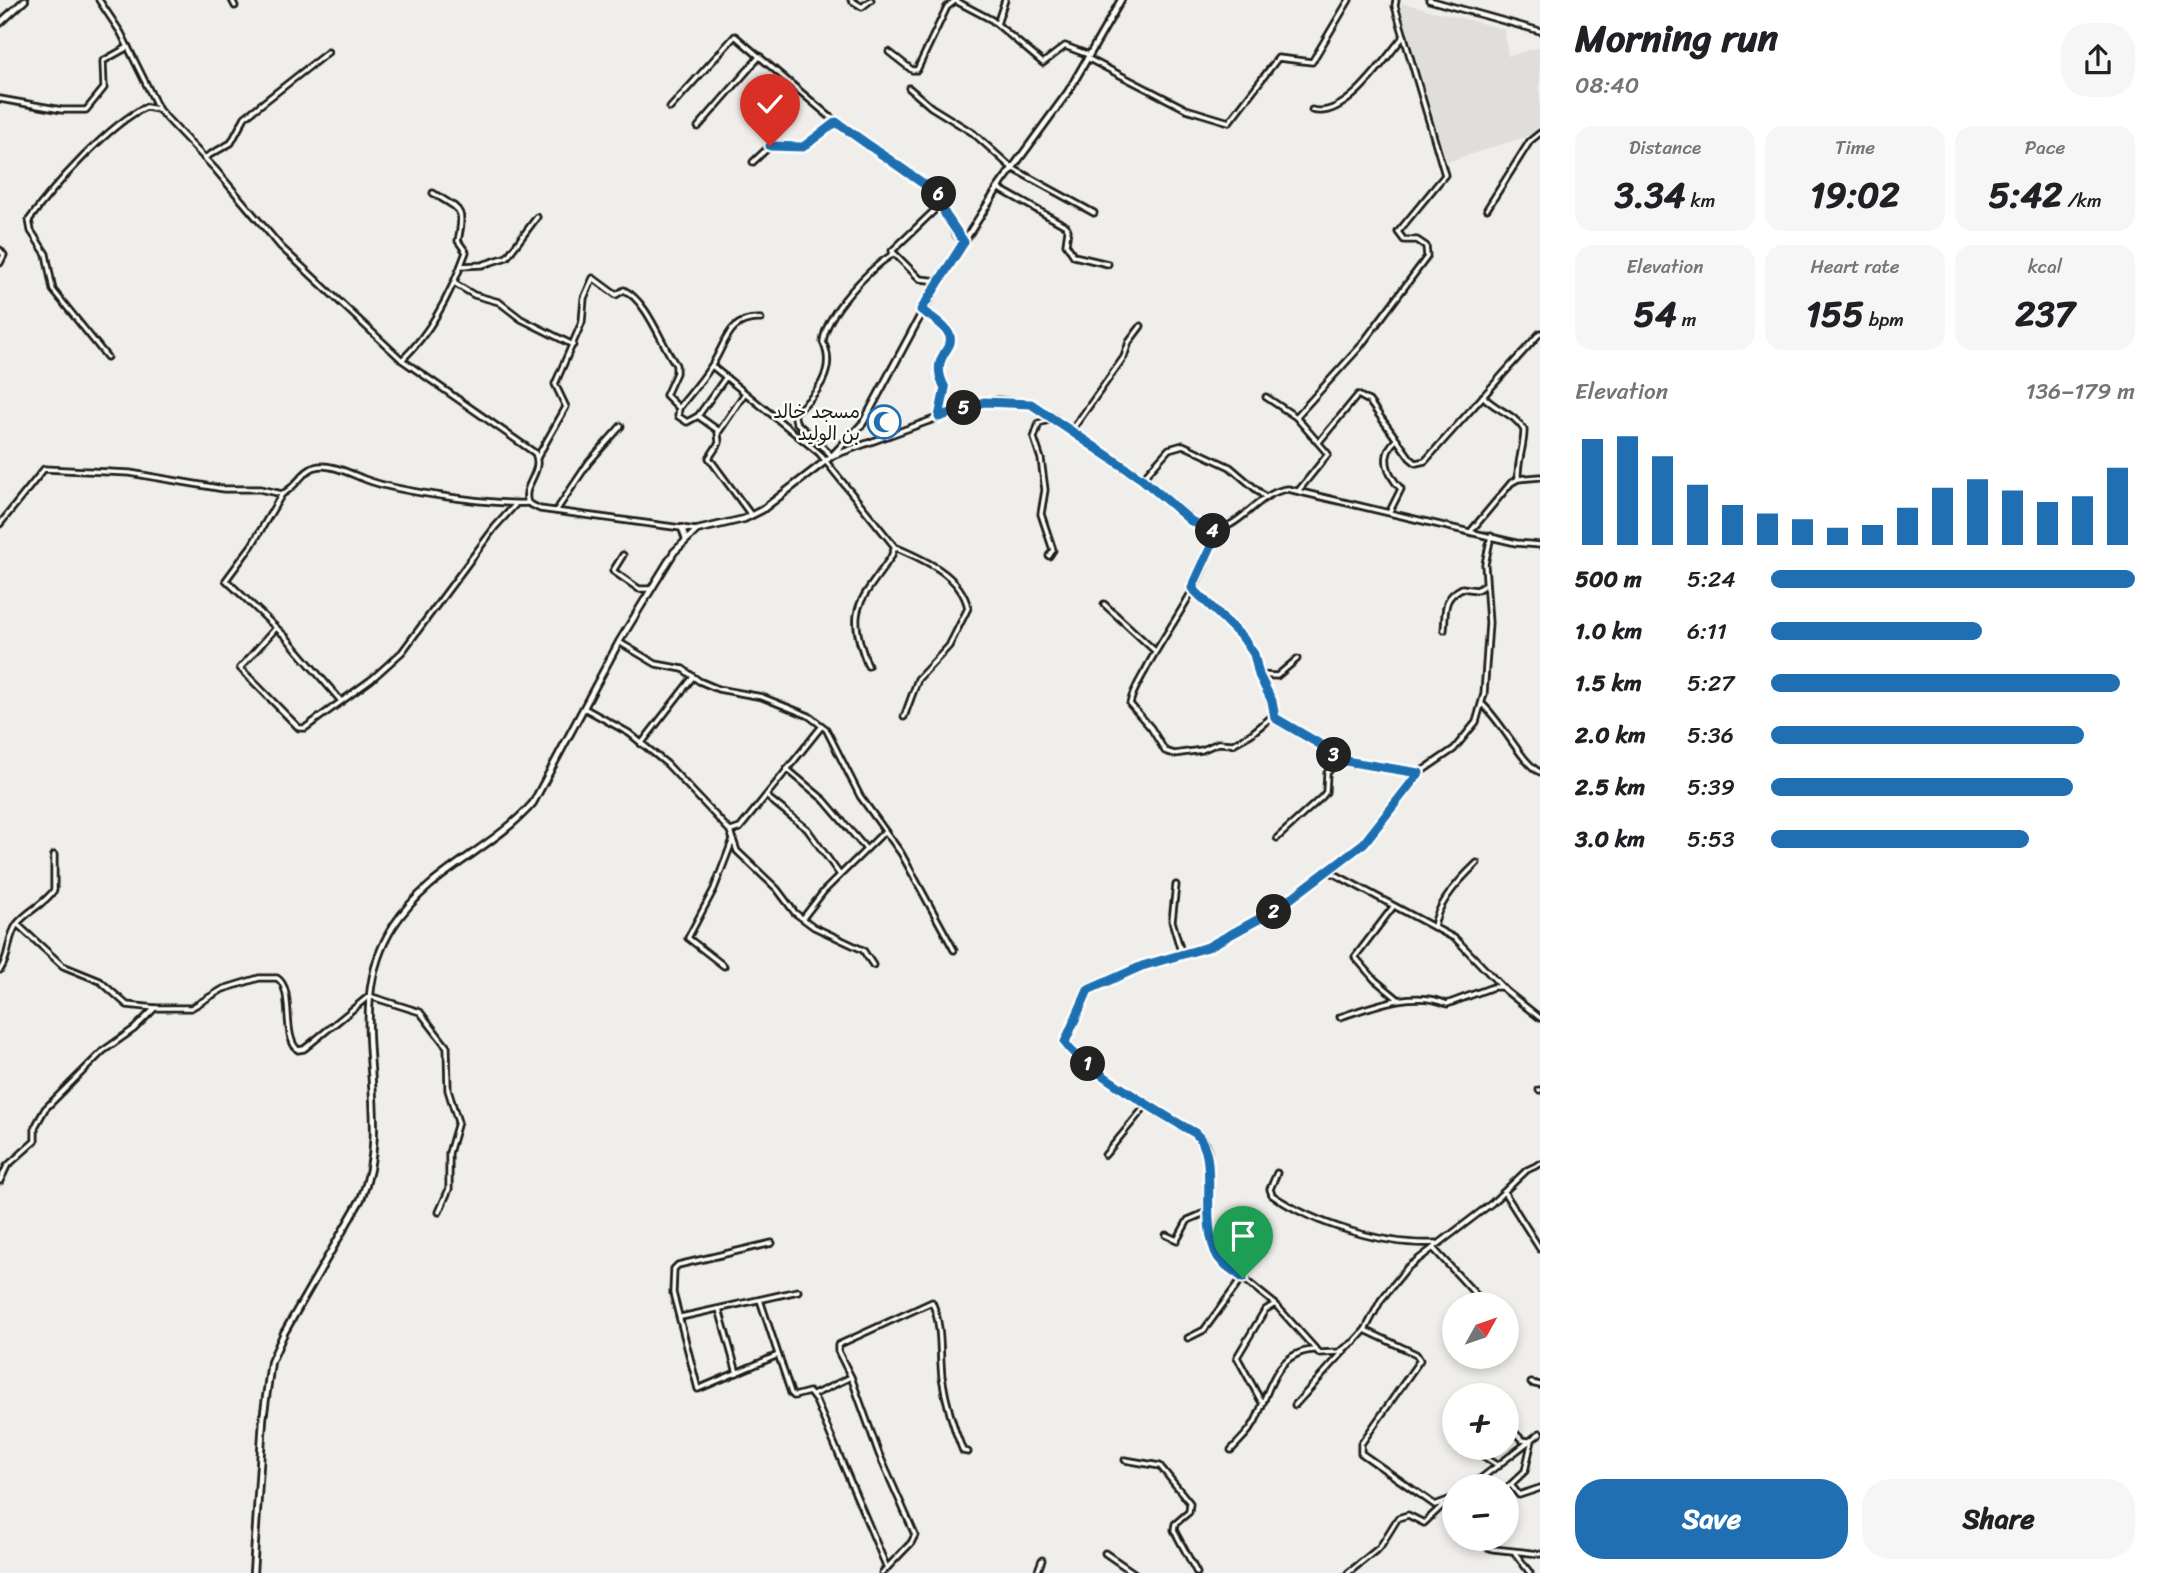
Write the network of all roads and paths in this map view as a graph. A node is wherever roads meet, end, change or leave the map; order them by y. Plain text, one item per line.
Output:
1 (25, 0) edge
2 (99, 0) edge
3 (232, 0) edge
4 (851, 0) edge
5 (871, 0) edge
6 (955, 0) edge
7 (1004, 0) edge
8 (1121, 0) edge
9 (1349, 0) edge
10 (1396, 0) edge
11 (1429, 0) edge
12 (1449, 0) edge
13 (235, 6) dead end
14 (1448, 7) junction
15 (0, 23) edge
16 (997, 24) junction
17 (1540, 31) edge
18 (1404, 36) junction
19 (128, 47) junction
20 (328, 52) dead end
21 (889, 52) dead end
22 (760, 56) junction
23 (1088, 56) junction
24 (909, 89) dead end
25 (0, 99) edge
26 (670, 108) dead end
27 (159, 110) junction
28 (1312, 110) dead end
29 (836, 122) junction
30 (698, 127) dead end
31 (1540, 133) edge
32 (204, 158) junction
33 (753, 162) dead end
34 (1012, 168) junction
35 (998, 188) junction
36 (433, 193) dead end
37 (942, 203) junction
38 (1487, 209) dead end
39 (1094, 213) dead end
40 (537, 217) dead end
41 (964, 242) junction
42 (0, 250) edge
43 (893, 254) junction
44 (0, 263) edge
45 (1108, 264) dead end
46 (461, 266) junction
47 (939, 281) junction
48 (454, 283) junction
49 (921, 310) junction
50 (761, 319) dead end
51 (1141, 326) dead end
52 (1540, 333) edge
53 (573, 345) junction
54 (107, 357) dead end
55 (402, 360) junction
56 (712, 366) junction
57 (726, 377) junction
58 (746, 393) junction
59 (1483, 396) junction
60 (1266, 397) dead end
61 (679, 408) junction
62 (698, 416) junction
63 (939, 417) junction
64 (1296, 417) junction
65 (1055, 418) junction
66 (621, 426) dead end
67 (1072, 430) junction
68 (719, 431) junction
69 (1397, 439) junction
70 (1319, 442) junction
71 (832, 456) junction
72 (537, 458) junction
73 (826, 460) junction
74 (1540, 477) edge
75 (1142, 479) junction
76 (1518, 479) junction
77 (1298, 489) junction
78 (282, 494) junction
79 (1265, 497) junction
80 (528, 503) junction
81 (517, 504) junction
82 (556, 511) junction
83 (1390, 511) junction
84 (751, 515) junction
85 (0, 524) edge
86 (682, 528) junction
87 (697, 530) junction
88 (1213, 531) junction
89 (1471, 531) junction
90 (1491, 536) junction
91 (686, 540) junction
92 (1540, 545) edge
93 (895, 547) junction
94 (623, 555) dead end
95 (1049, 556) dead end
96 (1487, 584) junction
97 (1192, 588) junction
98 (650, 589) junction
99 (1104, 604) dead end
100 (276, 628) junction
101 (1444, 630) dead end
102 (619, 642) junction
103 (1155, 652) junction
104 (1297, 659) dead end
105 (867, 666) dead end
106 (1259, 675) junction
107 (693, 677) junction
108 (341, 701) junction
109 (1482, 704) junction
110 (584, 708) junction
111 (1274, 715) junction
112 (904, 717) dead end
113 (822, 726) junction
114 (641, 744) junction
115 (1339, 760) junction
116 (787, 769) junction
117 (1540, 772) edge
118 (1419, 773) junction
119 (766, 796) junction
120 (730, 831) junction
121 (886, 831) junction
122 (1277, 838) dead end
123 (732, 842) junction
124 (866, 849) junction
125 (54, 855) dead end
126 (1477, 863) dead end
127 (1329, 871) junction
128 (840, 875) junction
129 (1176, 885) dead end
130 (1393, 907) junction
131 (802, 919) junction
132 (17, 924) junction
133 (1434, 927) junction
134 (954, 950) dead end
135 (1182, 954) junction
136 (724, 965) dead end
137 (873, 965) dead end
138 (0, 970) edge
139 (1503, 988) junction
140 (369, 996) junction
141 (1399, 1000) junction
142 (155, 1008) junction
143 (1340, 1017) dead end
144 (1540, 1018) edge
145 (1148, 1103) junction
146 (1105, 1155) dead end
147 (1540, 1164) edge
148 (1277, 1173) dead end
149 (0, 1181) edge
150 (1504, 1192) junction
151 (439, 1212) dead end
152 (1207, 1212) junction
153 (1166, 1235) dead end
154 (772, 1243) dead end
155 (1438, 1243) junction
156 (1433, 1248) junction
157 (1540, 1248) edge
158 (1243, 1278) junction
159 (798, 1291) dead end
160 (1474, 1292) edge
161 (760, 1300) junction
162 (1275, 1304) junction
163 (719, 1309) junction
164 (681, 1317) junction
165 (1364, 1330) junction
166 (1188, 1338) dead end
167 (1348, 1347) junction
168 (1314, 1350) junction
169 (778, 1355) junction
170 (737, 1373) junction
171 (851, 1377) junction
172 (1531, 1382) dead end
173 (1540, 1385) edge
174 (813, 1395) junction
175 (1261, 1402) junction
176 (1295, 1405) dead end
177 (1540, 1433) edge
178 (1519, 1437) edge
179 (1531, 1439) junction
180 (1231, 1450) dead end
181 (968, 1452) dead end
182 (1125, 1460) dead end
183 (1491, 1460) edge
184 (1499, 1465) junction
185 (1487, 1474) edge
186 (1519, 1476) edge
187 (1540, 1488) edge
188 (1519, 1495) edge
189 (1442, 1504) edge
190 (1442, 1506) edge
191 (1507, 1551) edge
192 (1513, 1552) junction
193 (1105, 1553) dead end
194 (1540, 1554) edge
195 (1042, 1560) dead end
196 (887, 1568) junction
197 (253, 1573) edge
198 (882, 1573) edge
199 (1037, 1573) edge
200 (1134, 1573) edge
201 (1197, 1573) edge
202 (1348, 1573) edge
203 (1531, 1573) edge

1 - 15 street
2 - 19 street
3 - 13 street
4 - 5 street
6 - 16 street
6 - 21 street
7 - 16 street
8 - 23 street
9 - 23 street
10 - 18 street
11 - 14 street
12 - 14 street
14 - 17 street
16 - 23 street
18 - 28 street
18 - 64 street
19 - 25 street
19 - 27 street
20 - 32 street
22 - 26 street
22 - 29 street
22 - 30 street
23 - 34 street
24 - 34 street
27 - 32 street
27 - 54 street
29 - 33 street
29 - 37 street
31 - 38 street
32 - 55 street
34 - 35 street
34 - 39 street
35 - 41 street
35 - 45 street
36 - 46 street
37 - 41 street
37 - 43 street
40 - 46 street
41 - 47 street
42 - 44 street
43 - 47 street
43 - 71 street
46 - 48 street
47 - 49 street
48 - 53 street
48 - 55 street
49 - 63 street
49 - 71 street
50 - 56 street
51 - 67 street
52 - 59 street
53 - 61 street
53 - 72 street
55 - 72 street
56 - 57 street
56 - 61 street
57 - 58 street
57 - 62 street
58 - 68 street
58 - 73 street
59 - 69 street
59 - 76 street
60 - 64 street
61 - 62 street
62 - 68 street
63 - 65 street
63 - 71 street
64 - 70 street
65 - 67 street
65 - 95 street
66 - 82 street
67 - 75 street
68 - 84 street
69 - 70 street
69 - 83 street
70 - 77 street
71 - 73 street
72 - 80 street
73 - 84 street
73 - 93 street
74 - 76 street
75 - 79 street
75 - 88 street
76 - 89 street
77 - 79 street
77 - 83 street
78 - 81 street
78 - 85 street
78 - 100 street
79 - 88 street
80 - 81 street
80 - 82 street
81 - 108 street
82 - 86 street
83 - 89 street
84 - 87 street
86 - 87 street
86 - 91 street
87 - 91 street
88 - 97 street
89 - 90 street
90 - 92 street
90 - 96 street
91 - 98 street
93 - 105 street
93 - 112 street
94 - 98 street
96 - 101 street
96 - 109 street
97 - 103 street
97 - 106 street
98 - 102 street
99 - 103 street
100 - 108 street
100 - 108 street
102 - 107 street
102 - 110 street
103 - 111 street
104 - 106 street
106 - 111 street
107 - 113 street
107 - 114 street
109 - 117 street
109 - 118 street
110 - 114 street
110 - 140 street
111 - 115 street
113 - 116 street
113 - 121 street
114 - 120 street
115 - 118 street
115 - 122 street
116 - 119 street
116 - 124 street
118 - 127 street
119 - 120 street
119 - 128 street
120 - 123 street
121 - 124 street
121 - 134 street
123 - 131 street
123 - 136 street
124 - 128 street
125 - 132 street
126 - 133 street
127 - 130 street
127 - 135 street
128 - 131 street
129 - 135 street
130 - 133 street
130 - 141 street
131 - 137 street
132 - 138 street
132 - 142 street
133 - 139 street
135 - 145 street
139 - 141 street
139 - 144 street
140 - 142 street
140 - 151 street
140 - 197 street
141 - 143 street
142 - 149 street
145 - 146 street
145 - 152 street
147 - 150 street
148 - 155 street
150 - 155 street
150 - 157 street
152 - 153 street
152 - 158 street
154 - 164 street
155 - 156 street
156 - 160 street
156 - 165 street
158 - 162 street
158 - 166 street
159 - 161 street
161 - 163 street
161 - 169 street
162 - 168 street
162 - 175 street
163 - 164 street
163 - 170 street
164 - 170 street
165 - 167 street
165 - 189 street
167 - 168 street
167 - 176 street
168 - 175 street
169 - 170 street
169 - 174 street
171 - 174 street
171 - 181 street
171 - 196 street
172 - 173 street
174 - 196 street
175 - 180 street
177 - 179 street
178 - 179 street
179 - 184 street
179 - 186 street
182 - 201 street
183 - 184 street
184 - 185 street
187 - 188 street
190 - 202 street
191 - 192 street
192 - 194 street
192 - 203 street
193 - 200 street
195 - 199 street
196 - 198 street

